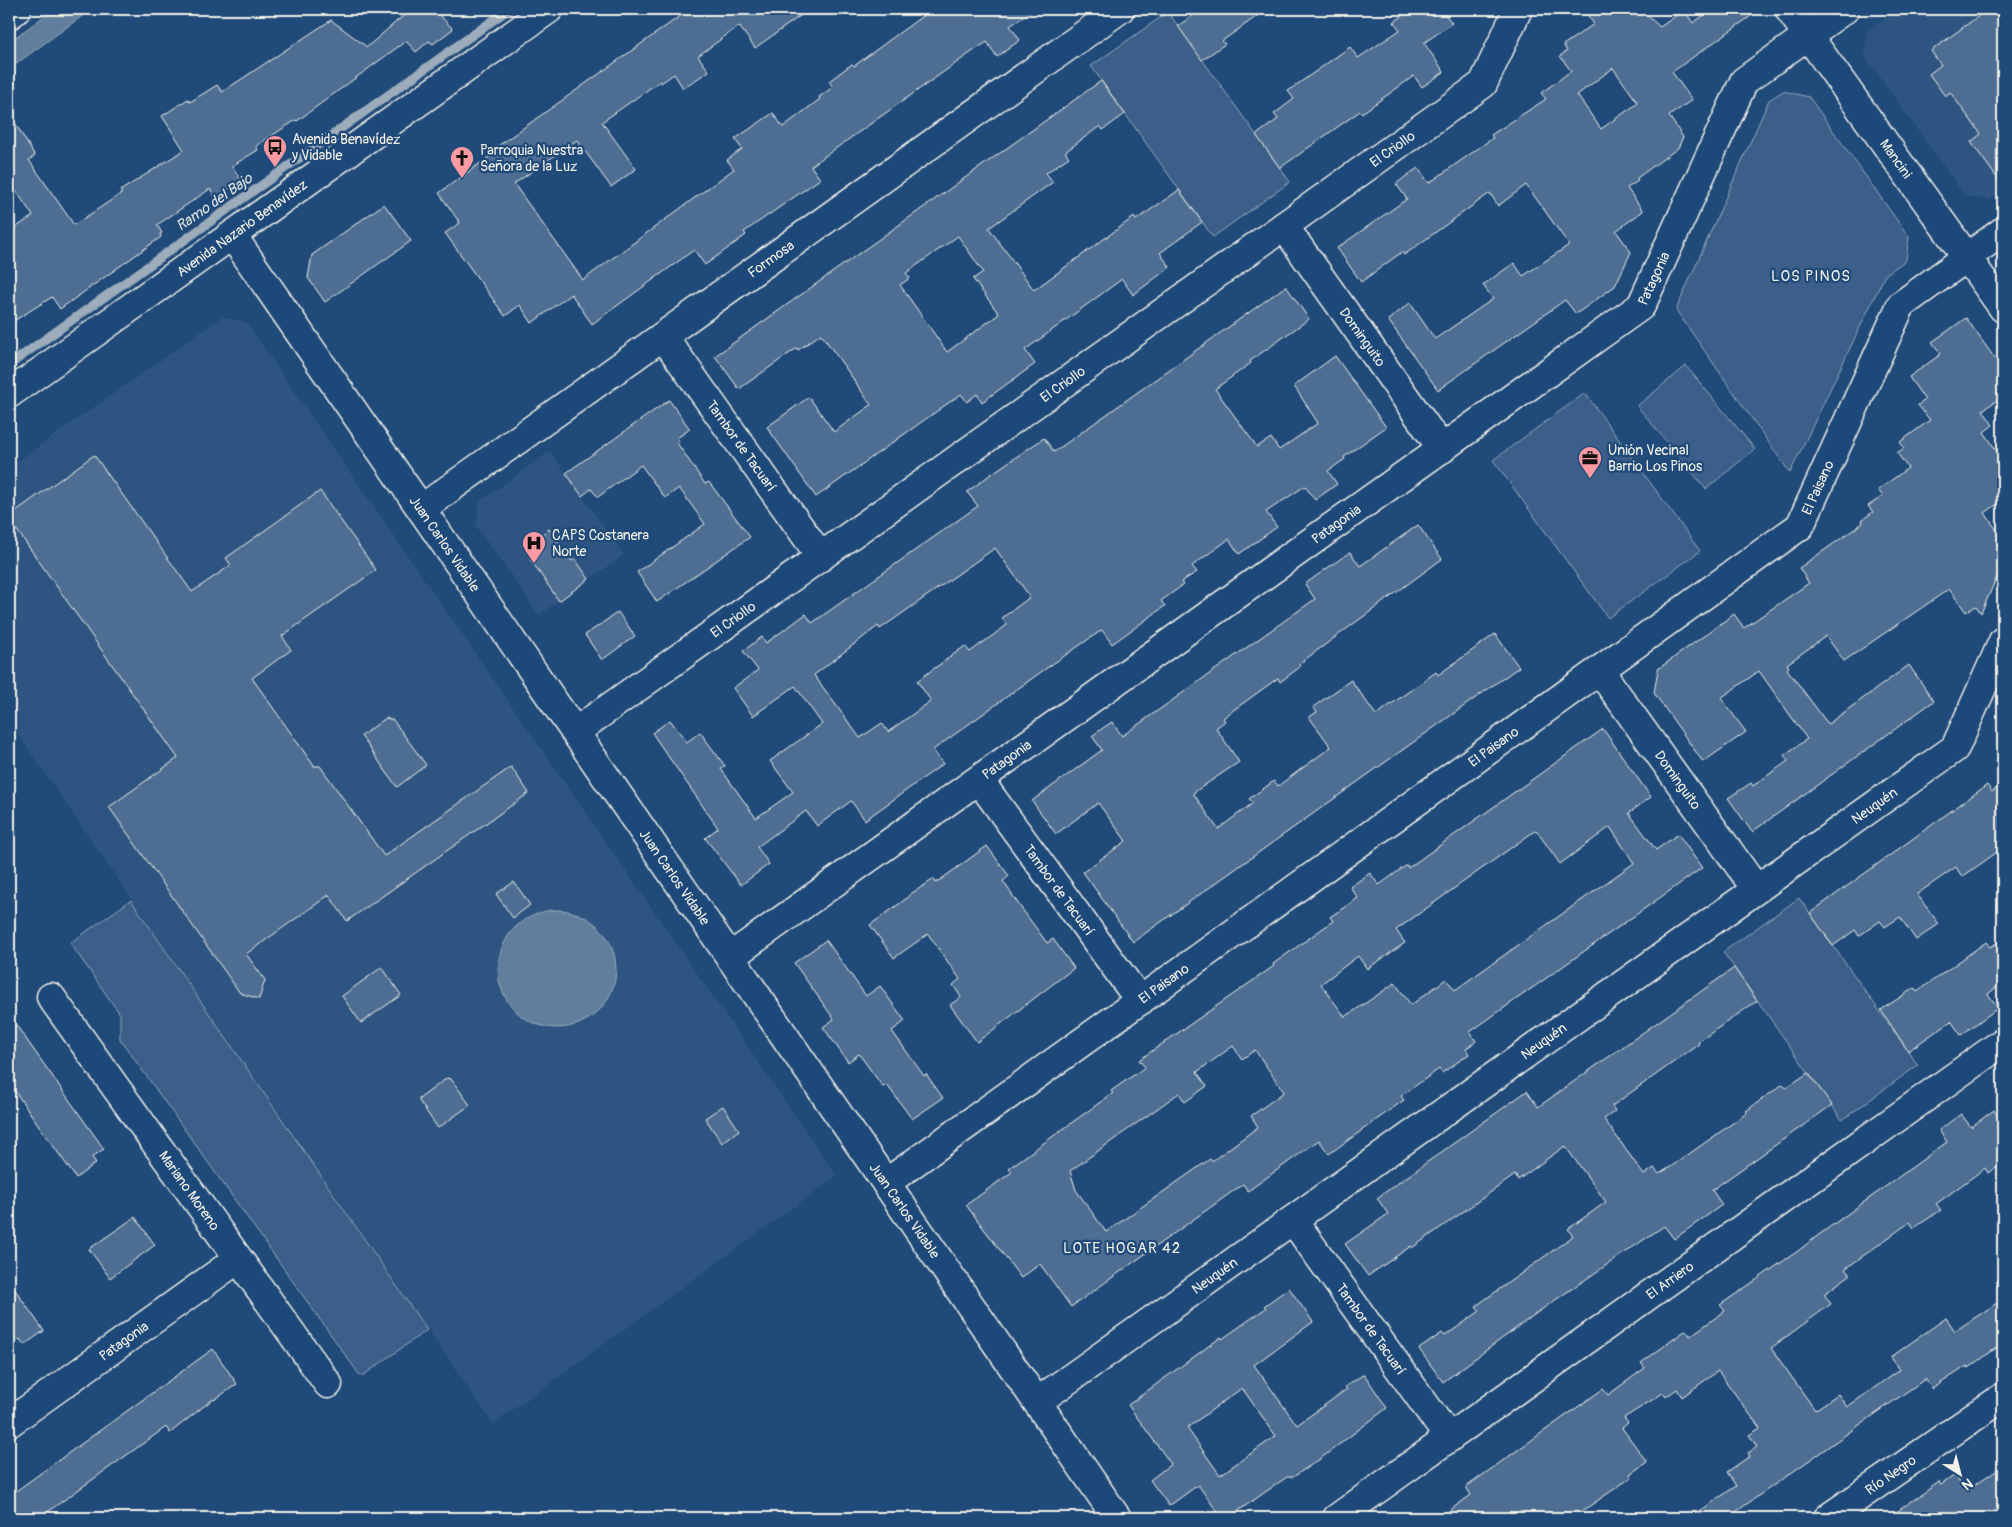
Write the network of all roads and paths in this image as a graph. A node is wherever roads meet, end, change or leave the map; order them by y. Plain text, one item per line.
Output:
1 (17, 9) edge
2 (549, 9) edge
3 (1120, 9) edge
4 (1518, 9) edge
5 (1790, 9) edge
6 (1845, 9) edge
7 (9, 15) edge
8 (1808, 35) junction
9 (1284, 226) junction
10 (2003, 231) edge
11 (232, 235) junction
12 (1967, 257) junction
13 (2003, 308) edge
14 (663, 336) junction
15 (9, 394) edge
16 (1442, 449) junction
17 (421, 509) junction
18 (820, 557) junction
19 (2003, 641) edge
20 (1600, 671) junction
21 (575, 732) junction
22 (979, 780) junction
23 (1756, 889) junction
24 (730, 957) junction
25 (51, 997) dead end
26 (1140, 1001) junction
27 (2003, 1042) edge
28 (886, 1183) junction
29 (1292, 1220) junction
30 (238, 1259) junction
31 (328, 1384) dead end
32 (2003, 1396) edge
33 (1037, 1402) junction
34 (9, 1422) edge
35 (1449, 1438) junction
36 (1117, 1518) edge
37 (1337, 1518) edge
38 (1828, 1518) edge

1 - 7 street
2 - 11 street, Avenida Nazario Benavídez
3 - 14 street, Formosa
4 - 9 street, El Criollo
5 - 8 street, Mancini
6 - 8 street, Patagonia
8 - 12 street, Mancini
8 - 16 street, Patagonia
9 - 16 street, Dominguito
9 - 18 street, El Criollo
10 - 12 street, El Paisano
11 - 15 street, Avenida Nazario Benavídez
11 - 17 street, Juan Carlos Vidable
12 - 13 street, Mancini
12 - 20 street, El Paisano
14 - 17 street, Formosa
14 - 18 street, Tambor de Tacuarí
16 - 22 street, Patagonia
17 - 21 street, Juan Carlos Vidable
18 - 21 street, El Criollo
19 - 23 street, Neuquén
20 - 23 street, Dominguito
20 - 26 street, El Paisano
21 - 24 street, Juan Carlos Vidable
22 - 24 street, Patagonia
22 - 26 street, Tambor de Tacuarí
23 - 29 street, Neuquén
24 - 28 street, Juan Carlos Vidable
25 - 30 street, Mariano Moreno
26 - 28 street, El Paisano
27 - 35 street, El Arriero
28 - 33 street, Juan Carlos Vidable
29 - 33 street, Neuquén
29 - 35 street, Tambor de Tacuarí
30 - 31 street, Mariano Moreno
30 - 34 street, Patagonia
32 - 38 street, Río Negro
33 - 36 street, Juan Carlos Vidable
35 - 37 street, El Arriero

